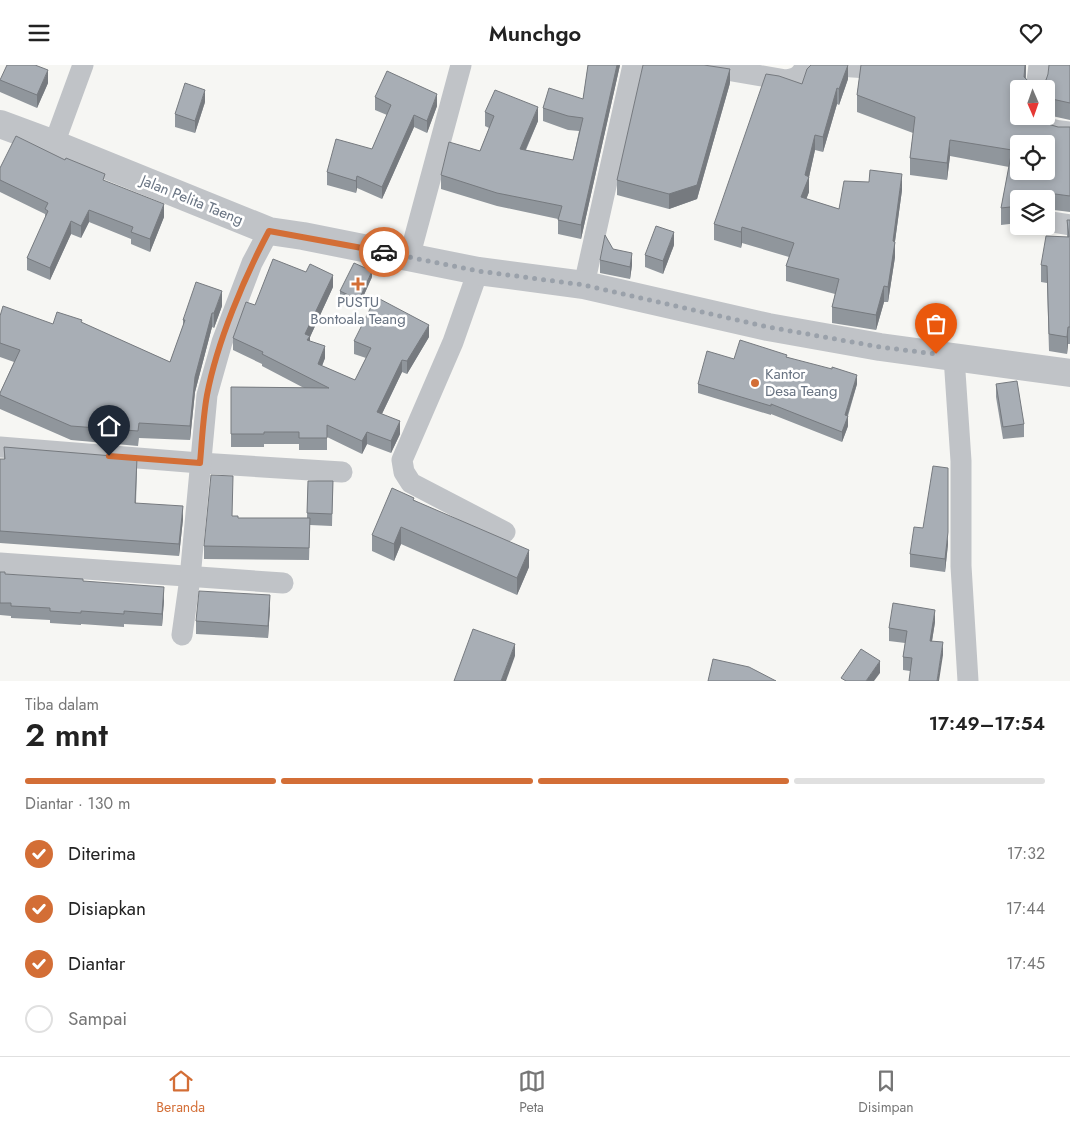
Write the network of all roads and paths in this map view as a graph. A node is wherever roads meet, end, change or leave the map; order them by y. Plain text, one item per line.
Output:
1 (83, 65) edge
2 (461, 65) edge
3 (633, 65) edge
4 (697, 65) edge
5 (818, 65) edge
6 (823, 65) edge
7 (1039, 65) edge
8 (883, 69) edge
9 (1037, 80) edge
10 (0, 124) edge
11 (1042, 125) edge
12 (1070, 132) edge
13 (54, 144) junction
14 (1055, 222) edge
15 (1070, 225) edge
16 (269, 231) junction
17 (409, 257) junction
18 (478, 271) junction
19 (584, 285) junction
20 (954, 357) junction
21 (1070, 373) edge
22 (0, 447) edge
23 (200, 463) junction
24 (342, 472) dead end
25 (505, 532) dead end
26 (0, 563) edge
27 (190, 578) junction
28 (283, 583) dead end
29 (182, 635) dead end
30 (968, 681) edge

1 - 13 street
2 - 17 street
3 - 19 street
4 - 5 street
6 - 8 street
7 - 9 street
10 - 13 street, Jalan Pelita Taeng
11 - 12 street
13 - 16 street, Jalan Pelita Taeng
14 - 15 street
16 - 17 street, Jalan Pelita Taeng
16 - 23 street
17 - 18 street, Jalan Pelita Taeng
18 - 19 street, Jalan Pelita Taeng
18 - 25 street
19 - 20 street, Jalan Pelita Taeng
20 - 21 street, Jalan Pelita Taeng
20 - 30 street
22 - 23 street
23 - 24 street
23 - 27 street
26 - 27 street
27 - 28 street
27 - 29 street

